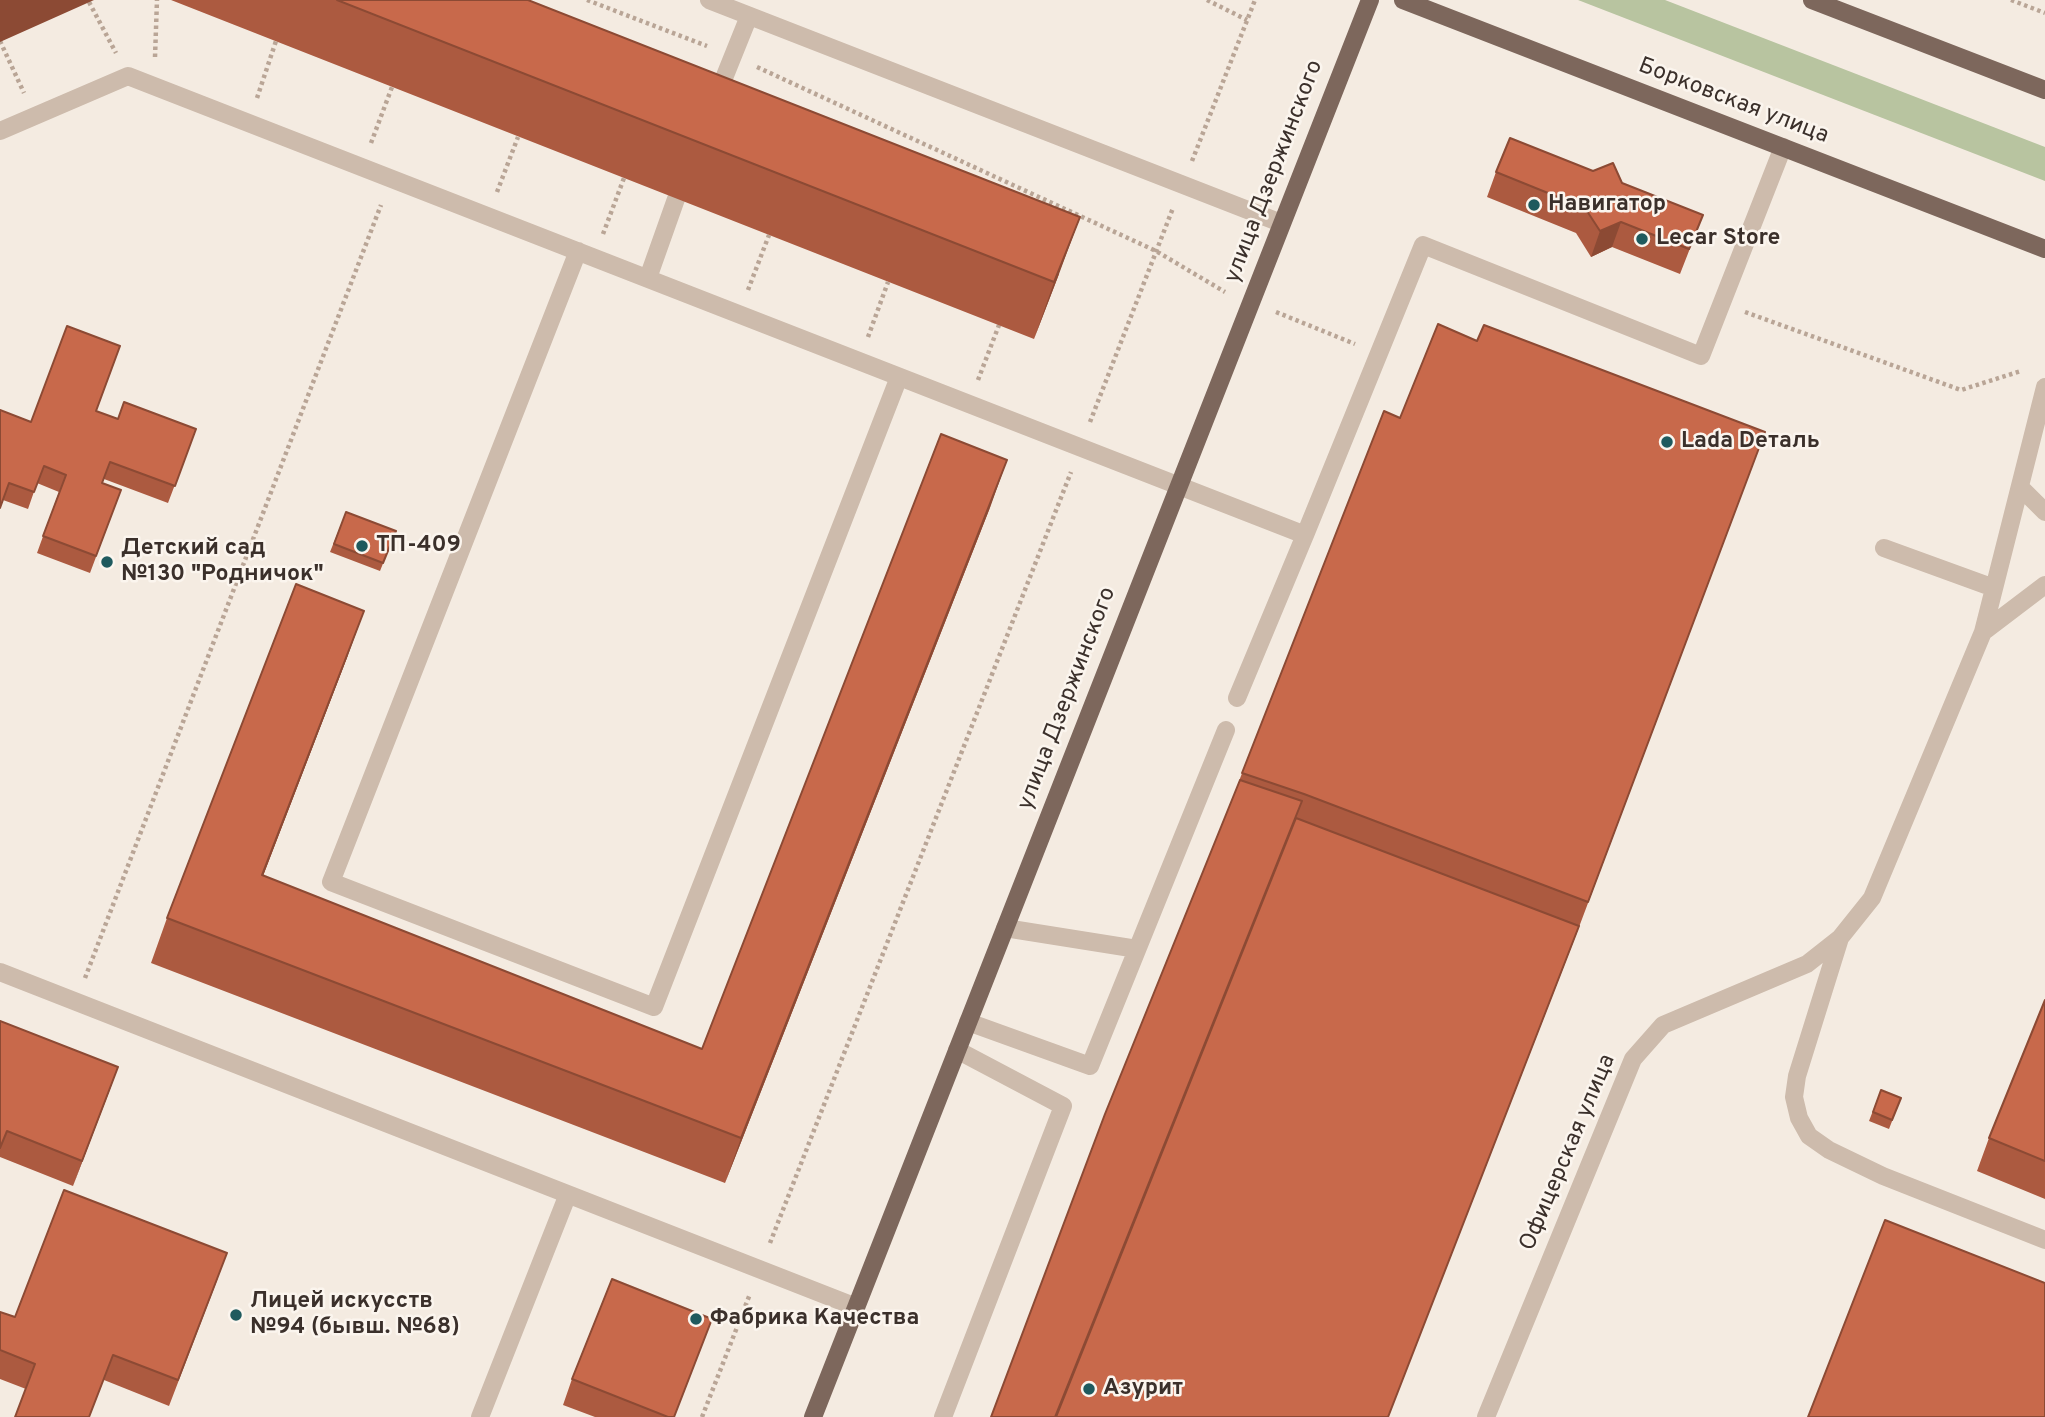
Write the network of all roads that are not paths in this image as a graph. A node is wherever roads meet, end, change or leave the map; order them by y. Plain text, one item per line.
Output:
1 (709, 0) edge
2 (1370, 0) edge
3 (1403, 0) edge
4 (1812, 0) edge
5 (749, 16) junction
6 (2045, 90) edge
7 (708, 121) edge
8 (0, 131) edge
9 (1783, 147) junction
10 (676, 198) dead end
11 (1281, 223) junction
12 (2045, 249) edge
13 (586, 254) junction
14 (648, 278) junction
15 (899, 377) junction
16 (2045, 387) edge
17 (1178, 486) junction
18 (2020, 487) junction
19 (2045, 512) edge
20 (1305, 535) junction
21 (1884, 548) dead end
22 (2045, 585) edge
23 (1994, 589) junction
24 (1983, 632) junction
25 (1237, 698) dead end
26 (1226, 730) dead end
27 (1005, 928) junction
28 (1840, 938) junction
29 (1138, 948) junction
30 (0, 972) edge
31 (968, 1023) junction
32 (957, 1050) junction
33 (568, 1194) junction
34 (2045, 1240) edge
35 (856, 1307) junction
36 (483, 1416) edge
37 (813, 1417) edge
38 (943, 1417) edge
39 (1486, 1417) edge

1 - 5 street
2 - 11 main road, улица Дзержинского
3 - 9 main road, Борковская улица
4 - 6 main road
5 - 7 street
5 - 11 street
8 - 13 street
9 - 12 main road, Борковская улица
9 - 20 street
10 - 14 street
11 - 17 main road, улица Дзержинского
13 - 14 street
13 - 15 street
14 - 15 street
15 - 17 street
16 - 18 street, Офицерская улица
17 - 20 street
17 - 27 main road, улица Дзержинского
18 - 19 street
18 - 23 street, Офицерская улица
20 - 25 street
21 - 23 street
22 - 24 street
23 - 24 street, Офицерская улица
24 - 28 street, Офицерская улица
26 - 29 street
27 - 29 street
27 - 31 main road, улица Дзержинского
28 - 34 street
28 - 39 street, Офицерская улица
29 - 31 street
30 - 33 street
31 - 32 main road, улица Дзержинского
32 - 35 main road, улица Дзержинского
32 - 38 street
33 - 35 street
33 - 36 street
35 - 37 main road, улица Дзержинского

